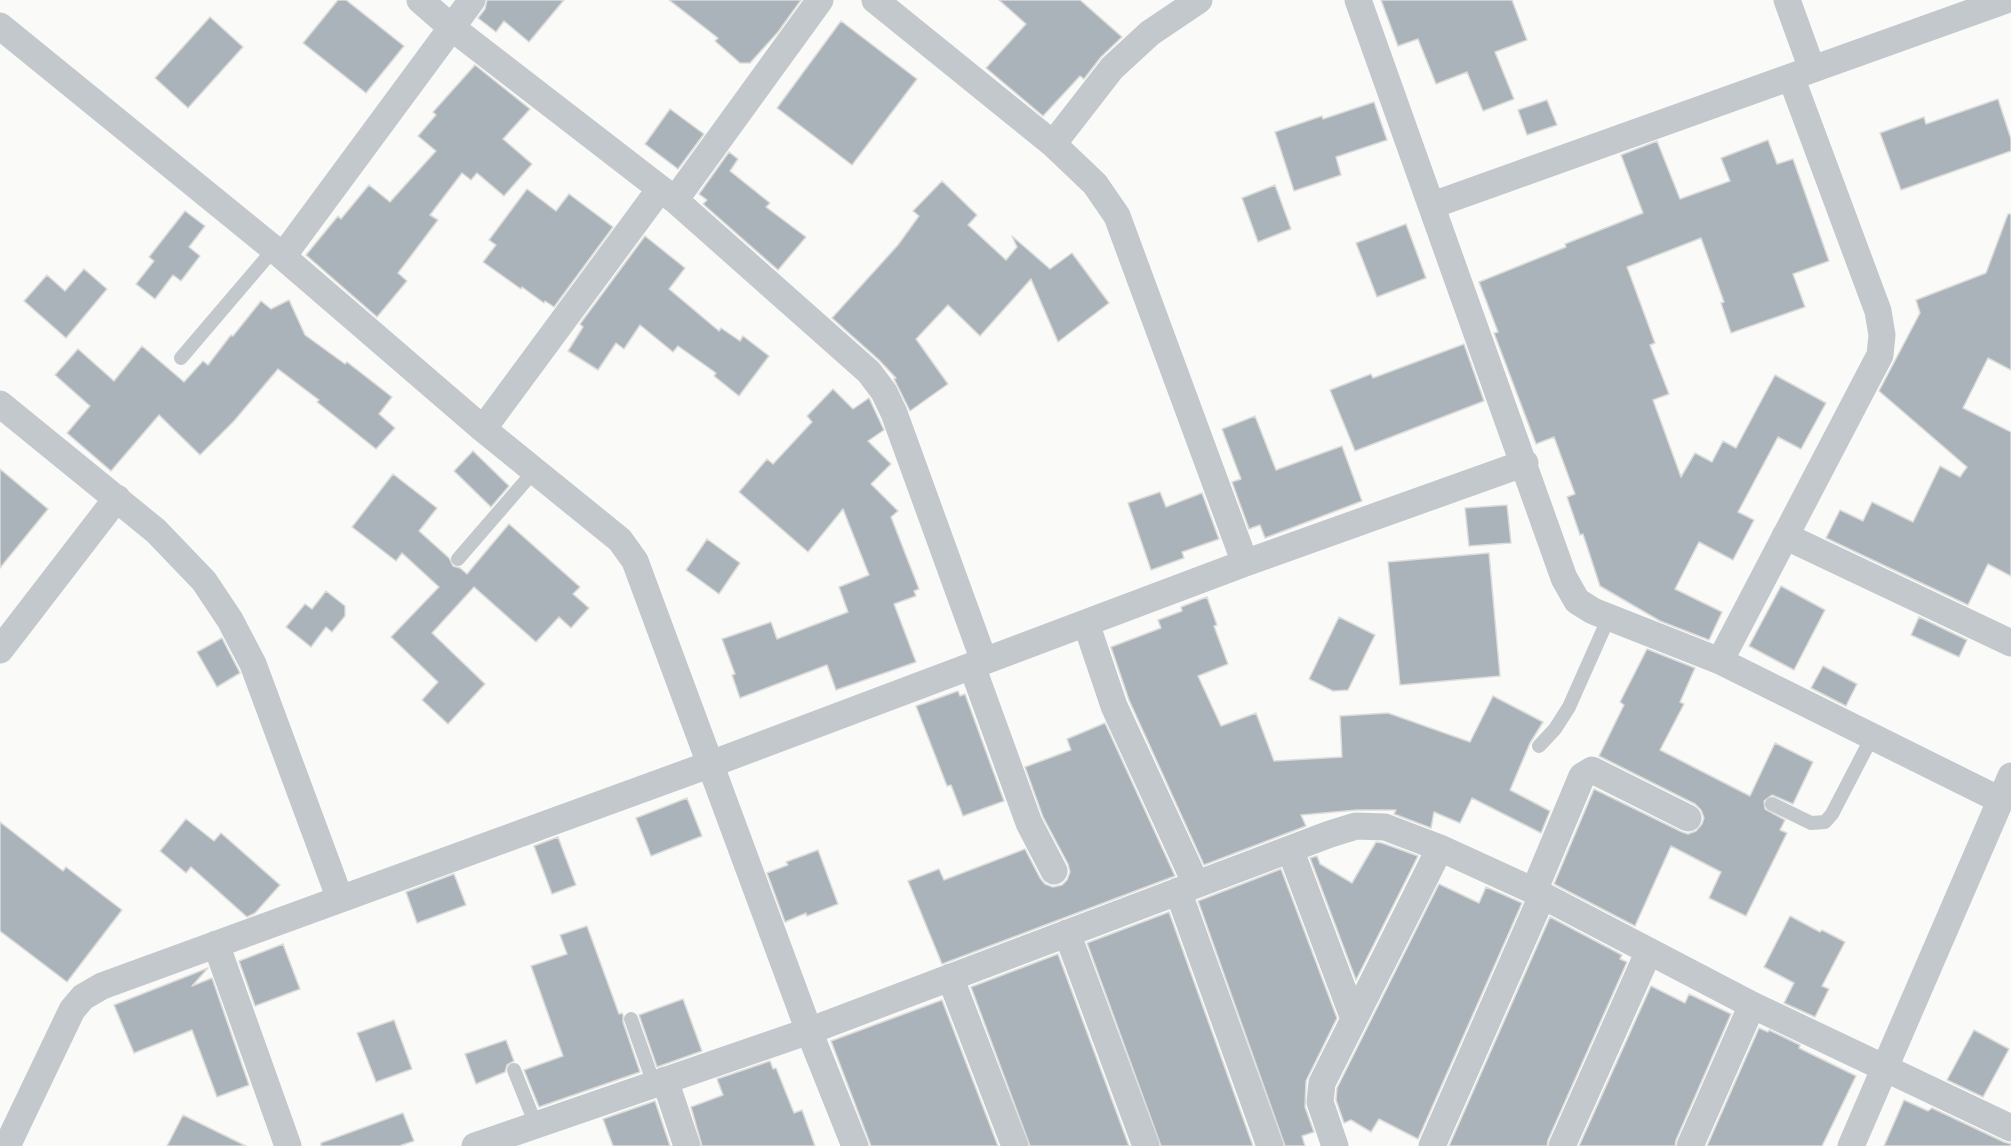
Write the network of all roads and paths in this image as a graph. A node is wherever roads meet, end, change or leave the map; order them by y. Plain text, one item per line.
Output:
1 (420, 0) edge
2 (472, 0) edge
3 (820, 0) edge
4 (875, 0) edge
5 (1199, 0) edge
6 (1358, 0) edge
7 (1787, 0) edge
8 (2006, 0) edge
9 (0, 26) edge
10 (452, 27) junction
11 (1801, 73) junction
12 (1053, 144) junction
13 (668, 195) junction
14 (1433, 205) junction
15 (279, 253) junction
16 (181, 358) dead end
17 (0, 404) edge
18 (483, 429) junction
19 (1525, 463) junction
20 (535, 470) junction
21 (117, 498) junction
22 (1785, 536) junction
23 (458, 559) dead end
24 (1245, 563) junction
25 (1609, 617) junction
26 (1086, 623) junction
27 (2011, 643) edge
28 (0, 650) edge
29 (1720, 661) junction
30 (978, 664) junction
31 (1872, 737) junction
32 (1539, 746) dead end
33 (711, 764) junction
34 (2006, 788) edge
35 (1772, 804) dead end
36 (1688, 818) dead end
37 (1440, 848) junction
38 (1290, 849) junction
39 (1054, 871) dead end
40 (1187, 887) junction
41 (1538, 893) junction
42 (340, 899) junction
43 (1067, 933) junction
44 (216, 944) junction
45 (1649, 951) junction
46 (950, 977) junction
47 (1752, 1005) junction
48 (631, 1019) dead end
49 (1354, 1019) junction
50 (809, 1031) junction
51 (1884, 1069) junction
52 (514, 1070) dead end
53 (660, 1082) junction
54 (536, 1125) junction
55 (2011, 1128) edge
56 (7, 1146) edge
57 (288, 1146) edge
58 (475, 1146) edge
59 (687, 1146) edge
60 (855, 1146) edge
61 (1015, 1146) edge
62 (1146, 1146) edge
63 (1270, 1146) edge
64 (1335, 1146) edge
65 (1432, 1146) edge
66 (1562, 1146) edge
67 (1690, 1146) edge
68 (1851, 1146) edge

1 - 10 street
2 - 10 street
3 - 13 street
4 - 12 street
5 - 12 street
6 - 14 street
7 - 11 street
8 - 11 street
9 - 15 street
10 - 13 street
10 - 15 street
11 - 14 street
11 - 22 street
12 - 24 street
13 - 18 street
13 - 30 street
14 - 19 street
15 - 16 lane
15 - 18 street
17 - 21 street
18 - 20 street
19 - 24 street
19 - 25 street
20 - 23 lane
20 - 33 street
21 - 28 street
21 - 42 street
22 - 27 street
22 - 29 street
24 - 26 street
25 - 29 street
25 - 32 lane
26 - 30 street
26 - 40 street
29 - 31 street
30 - 33 street
30 - 39 street
31 - 34 street
31 - 35 lane
33 - 42 street
33 - 50 street
34 - 51 street
36 - 41 street
37 - 38 street
37 - 41 street
37 - 49 street
38 - 40 street
38 - 49 street
40 - 43 street
40 - 63 street
41 - 45 street
41 - 65 street
42 - 44 street
43 - 46 street
43 - 62 street
44 - 56 street
44 - 57 street
45 - 47 street
45 - 66 street
46 - 50 street
46 - 61 street
47 - 51 street
47 - 67 street
48 - 53 lane
49 - 64 street
50 - 53 street
50 - 60 street
51 - 55 street
51 - 68 street
52 - 54 lane
53 - 54 street
53 - 59 street
54 - 58 street

